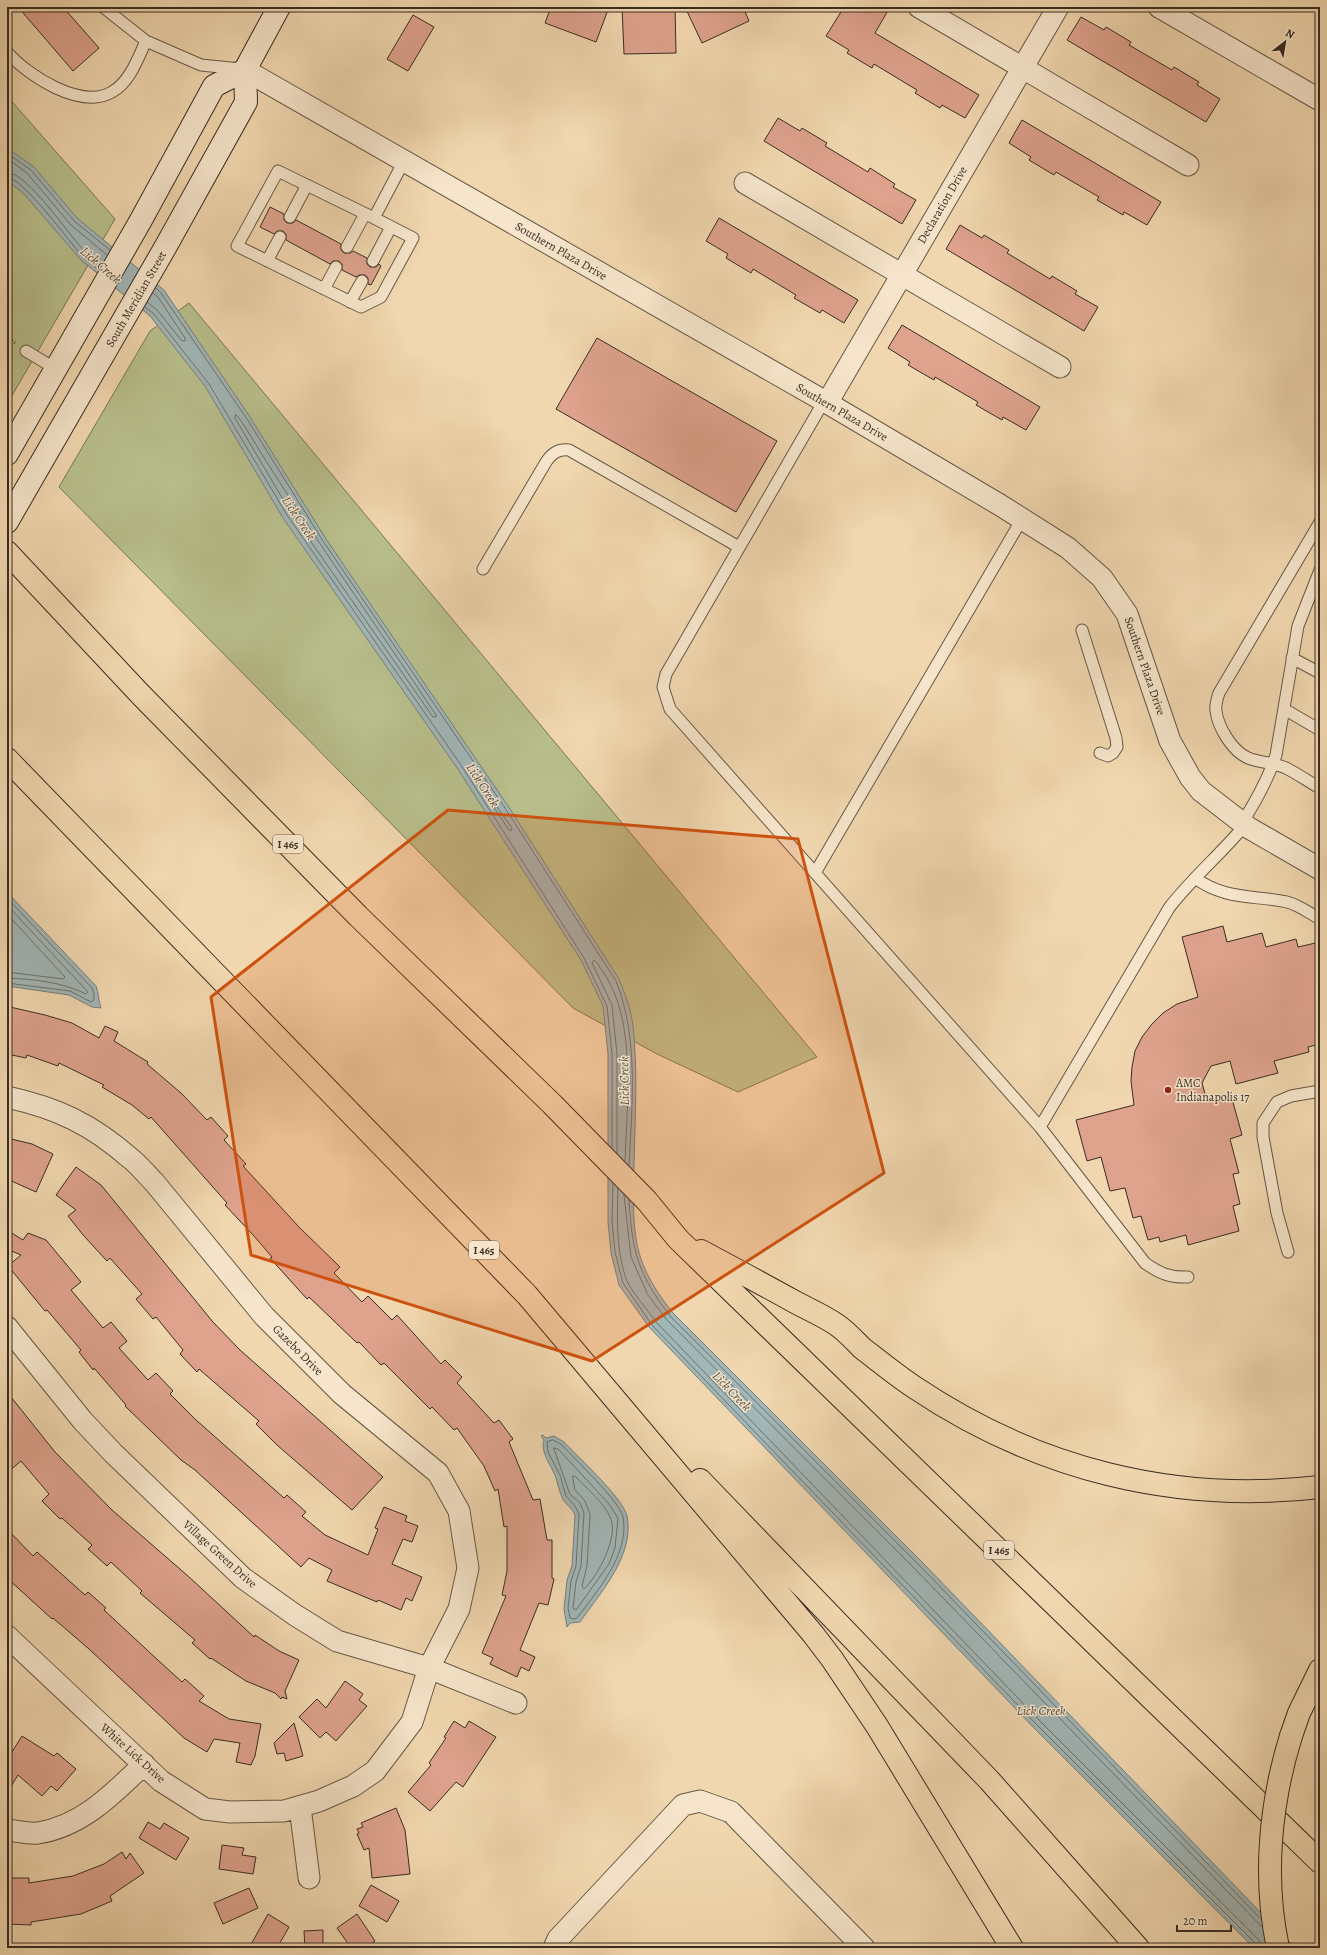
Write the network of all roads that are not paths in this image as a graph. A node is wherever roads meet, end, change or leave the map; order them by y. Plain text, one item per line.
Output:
1 (103, 7) edge
2 (279, 7) edge
3 (919, 7) edge
4 (1058, 7) edge
5 (1159, 7) edge
6 (146, 41) junction
7 (7, 52) edge
8 (1023, 68) junction
9 (245, 70) junction
10 (1320, 100) edge
11 (404, 161) junction
12 (1188, 165) dead end
13 (745, 183) dead end
14 (307, 185) junction
15 (369, 216) junction
16 (290, 218) dead end
17 (390, 227) junction
18 (280, 237) dead end
19 (347, 247) dead end
20 (267, 261) junction
21 (373, 261) dead end
22 (336, 267) dead end
23 (902, 275) junction
24 (362, 281) dead end
25 (324, 289) junction
26 (350, 302) junction
27 (26, 352) dead end
28 (1060, 367) dead end
29 (56, 369) junction
30 (825, 402) junction
31 (7, 454) edge
32 (1022, 519) junction
33 (7, 522) edge
34 (1320, 522) edge
35 (739, 547) junction
36 (7, 552) edge
37 (483, 569) dead end
38 (1320, 570) edge
39 (1082, 630) dead end
40 (1292, 658) junction
41 (1320, 673) edge
42 (1284, 709) junction
43 (1320, 730) edge
44 (1100, 753) dead end
45 (7, 759) edge
46 (1274, 763) junction
47 (1320, 788) edge
48 (1244, 824) junction
49 (1320, 869) edge
50 (815, 873) junction
51 (1196, 878) junction
52 (1320, 919) edge
53 (1320, 1091) edge
54 (7, 1097) edge
55 (1040, 1127) junction
56 (678, 1239) junction
57 (1288, 1252) dead end
58 (1188, 1277) dead end
59 (7, 1327) edge
60 (581, 1359) junction
61 (1320, 1487) edge
62 (7, 1636) edge
63 (429, 1668) junction
64 (1320, 1670) edge
65 (516, 1703) dead end
66 (144, 1764) junction
67 (300, 1807) junction
68 (7, 1830) edge
69 (1320, 1862) edge
70 (309, 1878) dead end
71 (554, 1948) edge
72 (864, 1948) edge
73 (1012, 1948) edge
74 (1138, 1948) edge
75 (1278, 1948) edge

1 - 6 lane
2 - 9 main road
3 - 8 street
4 - 8 street, Declaration Drive
5 - 10 street
6 - 7 lane
6 - 9 lane
8 - 12 street
8 - 23 street, Declaration Drive
9 - 11 street, Southern Plaza Drive
9 - 29 main road
9 - 33 main road, South Meridian Street
11 - 15 lane
11 - 30 street, Southern Plaza Drive
13 - 23 street
14 - 15 lane
14 - 16 lane
14 - 20 lane
15 - 17 lane
15 - 19 lane
17 - 21 lane
17 - 26 lane
18 - 20 lane
20 - 25 lane
22 - 25 lane
23 - 28 street
23 - 30 street, Declaration Drive
24 - 26 lane
25 - 26 lane
27 - 29 lane
29 - 31 main road
30 - 32 street, Southern Plaza Drive
30 - 35 lane
32 - 48 street, Southern Plaza Drive
32 - 50 lane
34 - 46 lane
35 - 37 lane
35 - 50 lane
36 - 56 highway, I 465
38 - 40 lane
39 - 44 lane
40 - 41 lane
40 - 42 lane
42 - 43 lane
42 - 46 lane
45 - 60 highway, I 465
46 - 47 lane
46 - 48 lane
48 - 49 street, Southern Plaza Drive
48 - 51 lane
50 - 55 lane
51 - 52 lane
51 - 55 lane
53 - 57 lane
54 - 63 street, Gazebo Drive
55 - 58 lane
56 - 61 highway
56 - 69 highway, I 465
59 - 63 street, Village Green Drive
60 - 73 highway
60 - 74 highway, I 465
62 - 66 street, White Lick Drive
63 - 65 street, Village Green Drive
63 - 67 street, White Lick Drive
64 - 75 highway, bridge
66 - 67 street, White Lick Drive
66 - 68 street
67 - 70 street
71 - 72 street

